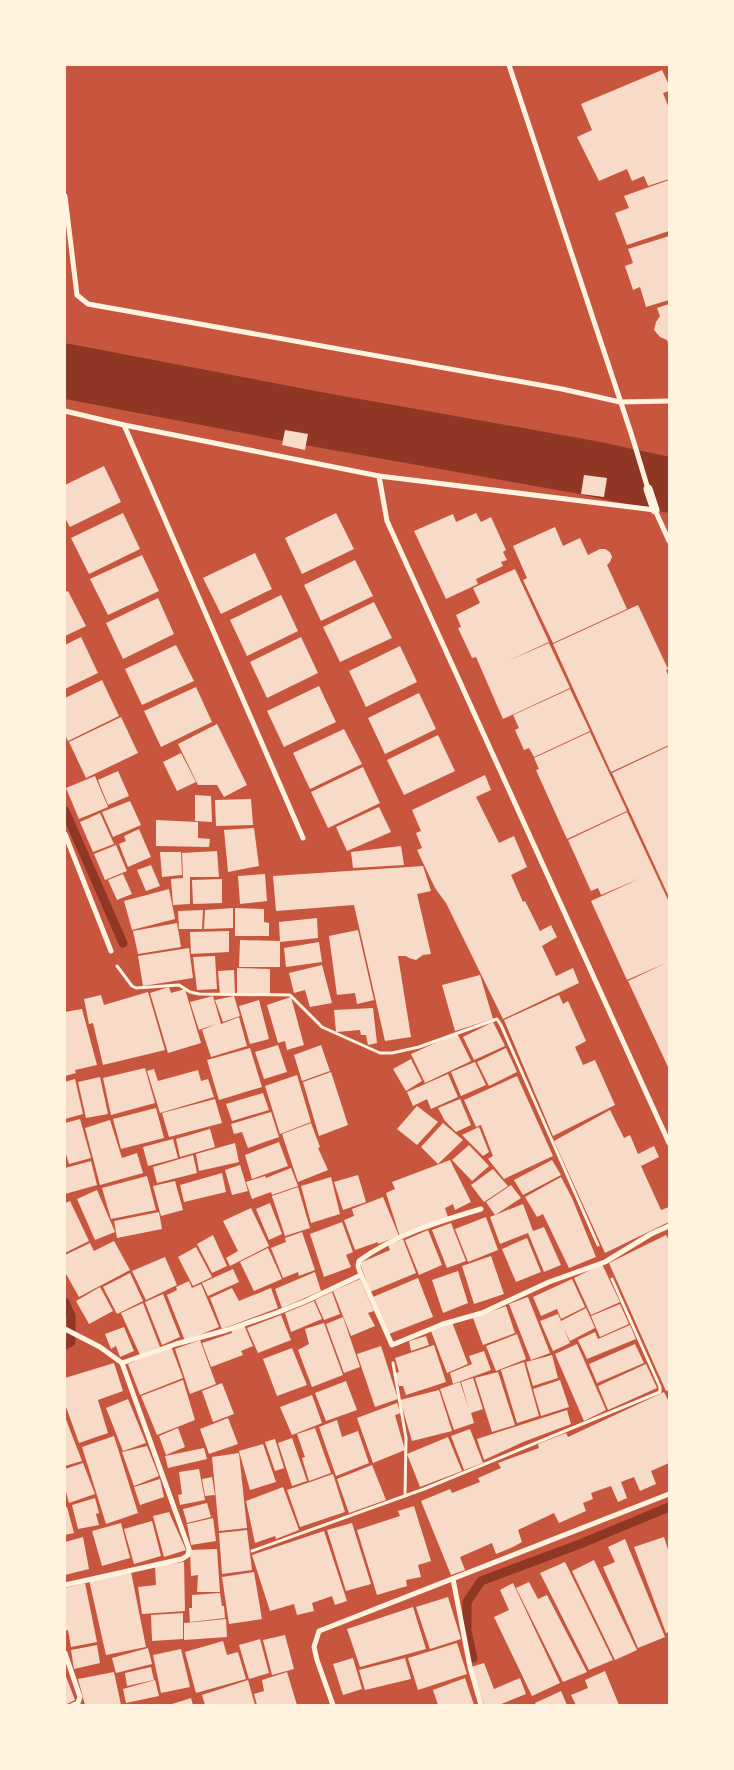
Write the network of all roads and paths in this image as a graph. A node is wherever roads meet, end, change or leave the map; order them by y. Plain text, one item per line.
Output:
1 (509, 65) edge
2 (65, 196) edge
3 (669, 400) edge
4 (620, 402) junction
5 (65, 411) edge
6 (124, 425) junction
7 (379, 476) junction
8 (648, 489) joint
9 (655, 510) junction
10 (669, 541) edge
11 (65, 834) edge
12 (303, 838) dead end
13 (111, 952) joint
14 (669, 1143) edge
15 (481, 1208) dead end
16 (669, 1226) edge
17 (605, 1262) junction
18 (361, 1275) junction
19 (65, 1329) edge
20 (392, 1345) junction
21 (122, 1363) junction
22 (669, 1494) edge
23 (404, 1496) junction
24 (252, 1551) dead end
25 (453, 1579) junction
26 (65, 1585) edge
27 (65, 1653) edge
28 (73, 1705) edge
29 (333, 1705) edge
30 (481, 1705) edge

1 - 4 street
2 - 4 street
3 - 4 street
4 - 8 street
5 - 6 street
6 - 7 street
6 - 12 street
7 - 9 street
7 - 14 street
8 - 9 street
9 - 10 street
11 - 13 street
13 - 17 path
15 - 18 street
16 - 17 street
17 - 20 street
17 - 23 path
18 - 20 street
18 - 21 street
19 - 21 street
20 - 23 path
21 - 26 street
22 - 25 street
23 - 24 path
25 - 29 street
25 - 30 street
27 - 28 street

